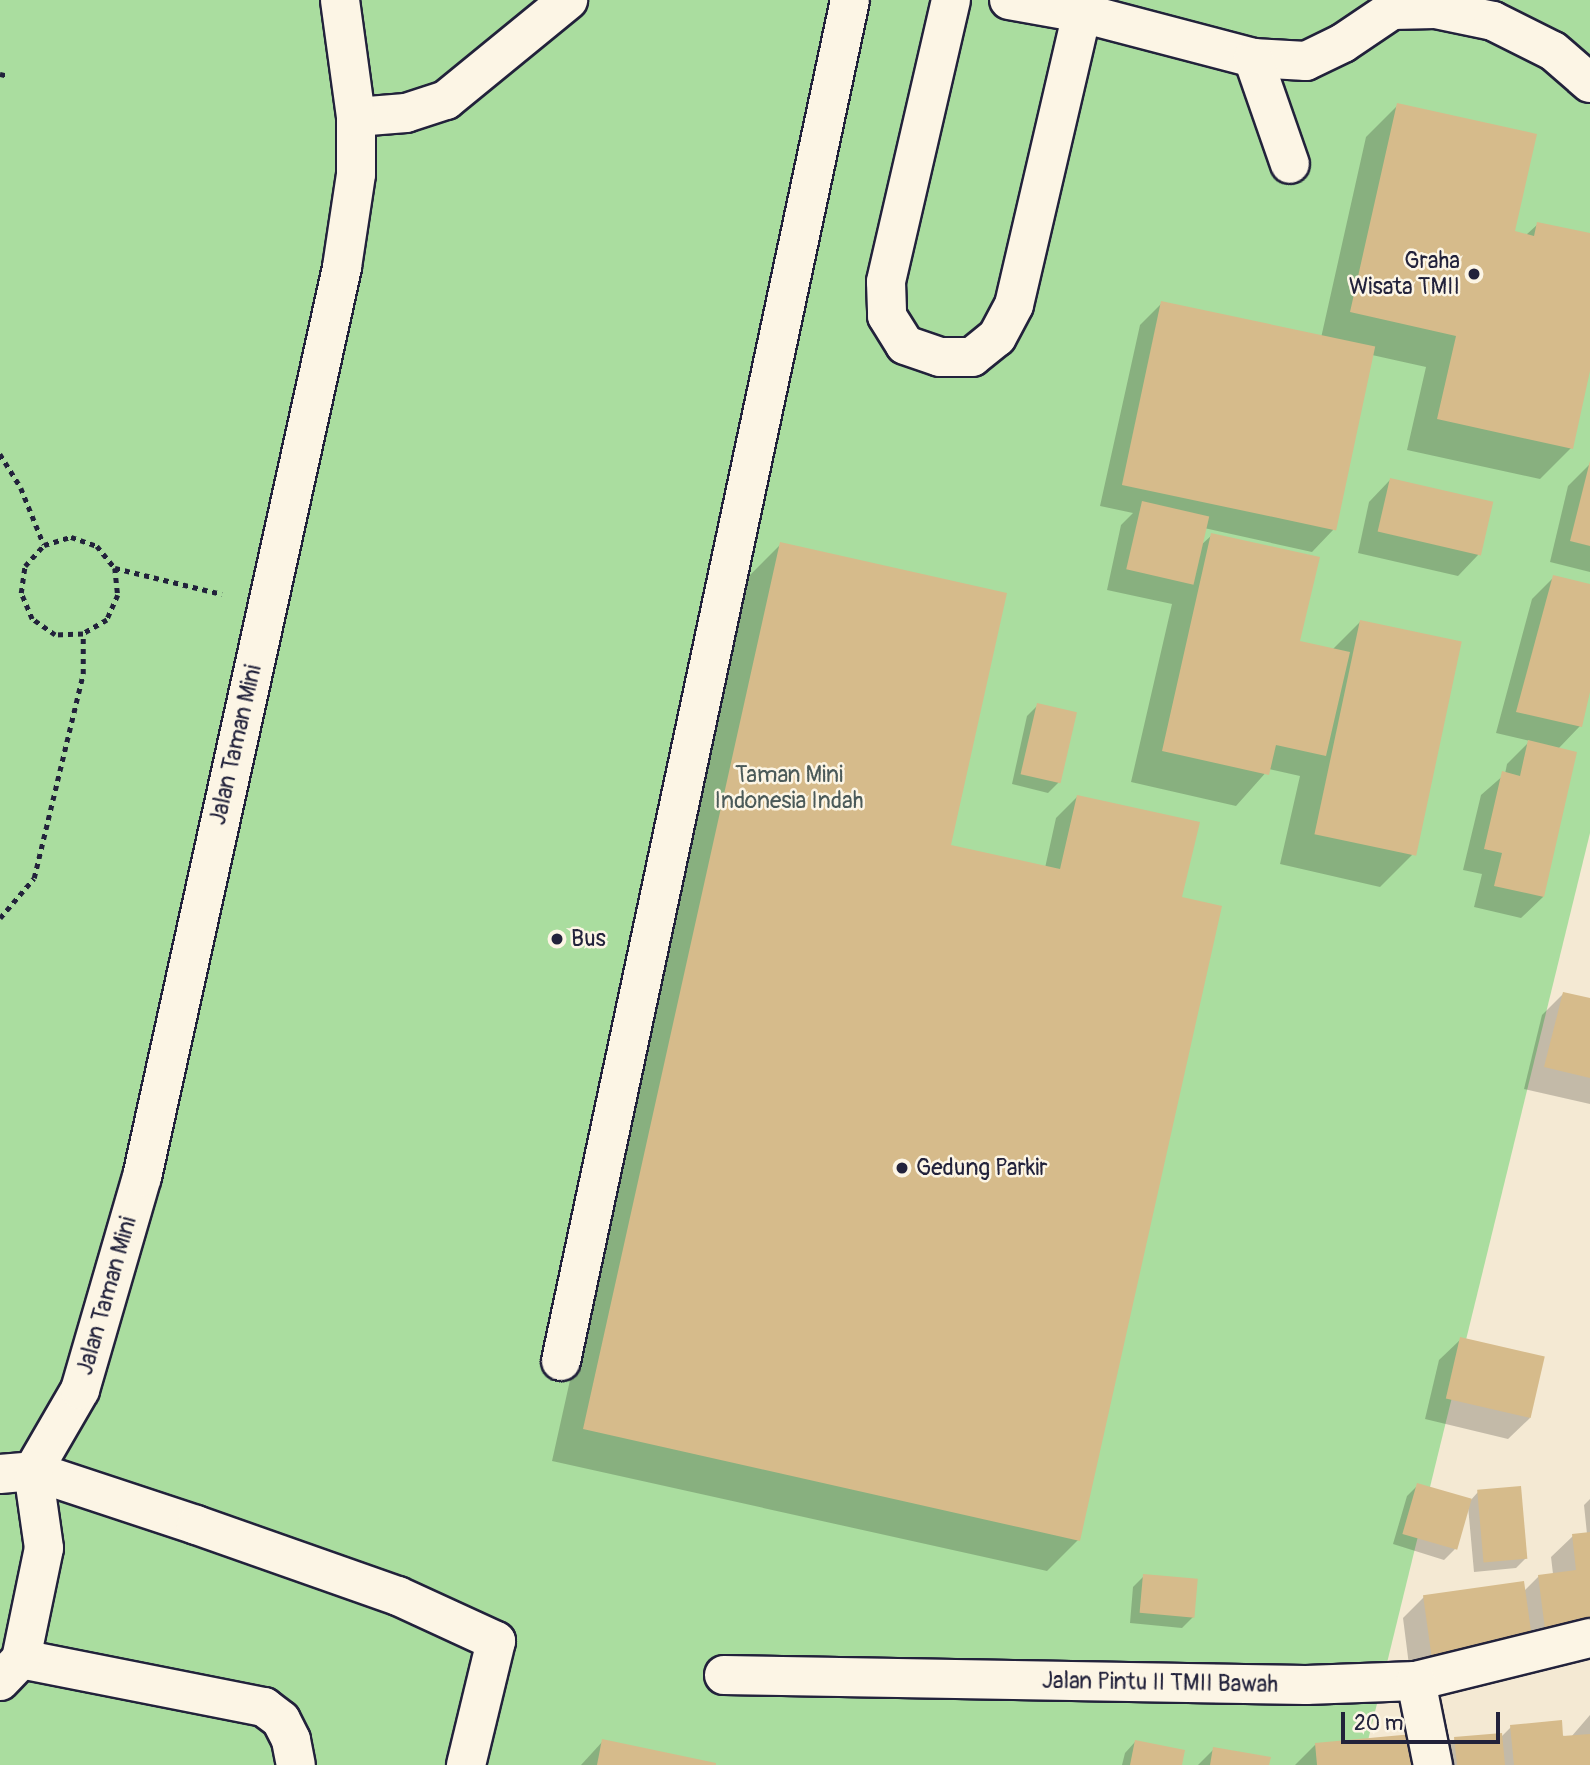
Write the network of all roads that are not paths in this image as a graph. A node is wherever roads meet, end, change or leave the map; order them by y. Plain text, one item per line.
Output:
1 (340, 0) edge
2 (568, 0) edge
3 (850, 0) edge
4 (951, 0) edge
5 (1009, 0) edge
6 (1393, 5) edge
7 (1082, 13) junction
8 (1252, 58) junction
9 (1590, 83) edge
10 (356, 117) junction
11 (1290, 164) dead end
12 (561, 1361) dead end
13 (16, 1473) edge
14 (1590, 1638) edge
15 (11, 1670) edge
16 (724, 1675) dead end
17 (1416, 1681) junction
18 (296, 1765) edge
19 (466, 1765) edge
20 (1433, 1765) edge

1 - 10 street, Jalan Taman Mini
2 - 10 street
3 - 12 street
4 - 7 street
5 - 7 street
6 - 8 street
6 - 9 street
7 - 8 street
8 - 11 street
10 - 13 street, Jalan Taman Mini
13 - 15 street
13 - 19 street
14 - 17 street, Jalan Pintu II TMII Bawah
15 - 18 street
16 - 17 street, Jalan Pintu II TMII Bawah
17 - 20 street

